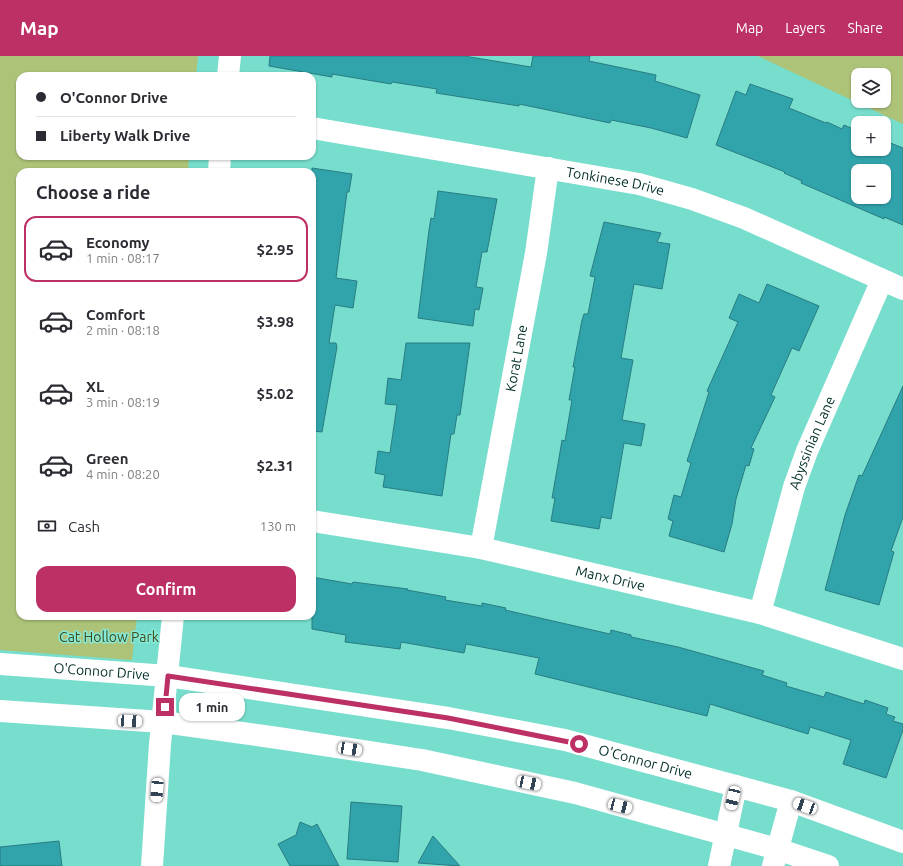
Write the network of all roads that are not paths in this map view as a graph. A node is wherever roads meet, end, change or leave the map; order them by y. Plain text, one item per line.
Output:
1 (230, 56) edge
2 (228, 72) edge
3 (316, 129) edge
4 (548, 168) junction
5 (882, 280) junction
6 (903, 289) edge
7 (316, 522) edge
8 (481, 548) junction
9 (760, 613) junction
10 (173, 620) edge
11 (903, 659) edge
12 (0, 664) edge
13 (168, 676) junction
14 (0, 711) edge
15 (163, 722) junction
16 (736, 786) junction
17 (791, 801) junction
18 (725, 834) junction
19 (903, 842) edge
20 (775, 857) edge
21 (152, 866) edge
22 (719, 866) edge
23 (828, 866) edge

1 - 2 street
3 - 4 street, Tonkinese Drive
4 - 5 street, Tonkinese Drive
4 - 8 street, Korat Lane
5 - 6 street, Tonkinese Drive
5 - 9 street, Abyssinian Lane
7 - 8 street, Manx Drive
8 - 9 street, Manx Drive
9 - 11 street, Manx Drive
10 - 13 street
12 - 13 street, O'Connor Drive
13 - 15 street
13 - 16 street, O'Connor Drive
14 - 15 street
15 - 18 street
15 - 21 street
16 - 17 street, O'Connor Drive
16 - 18 street
17 - 19 street, O'Connor Drive
17 - 20 street
18 - 20 street
18 - 22 street
20 - 23 street

